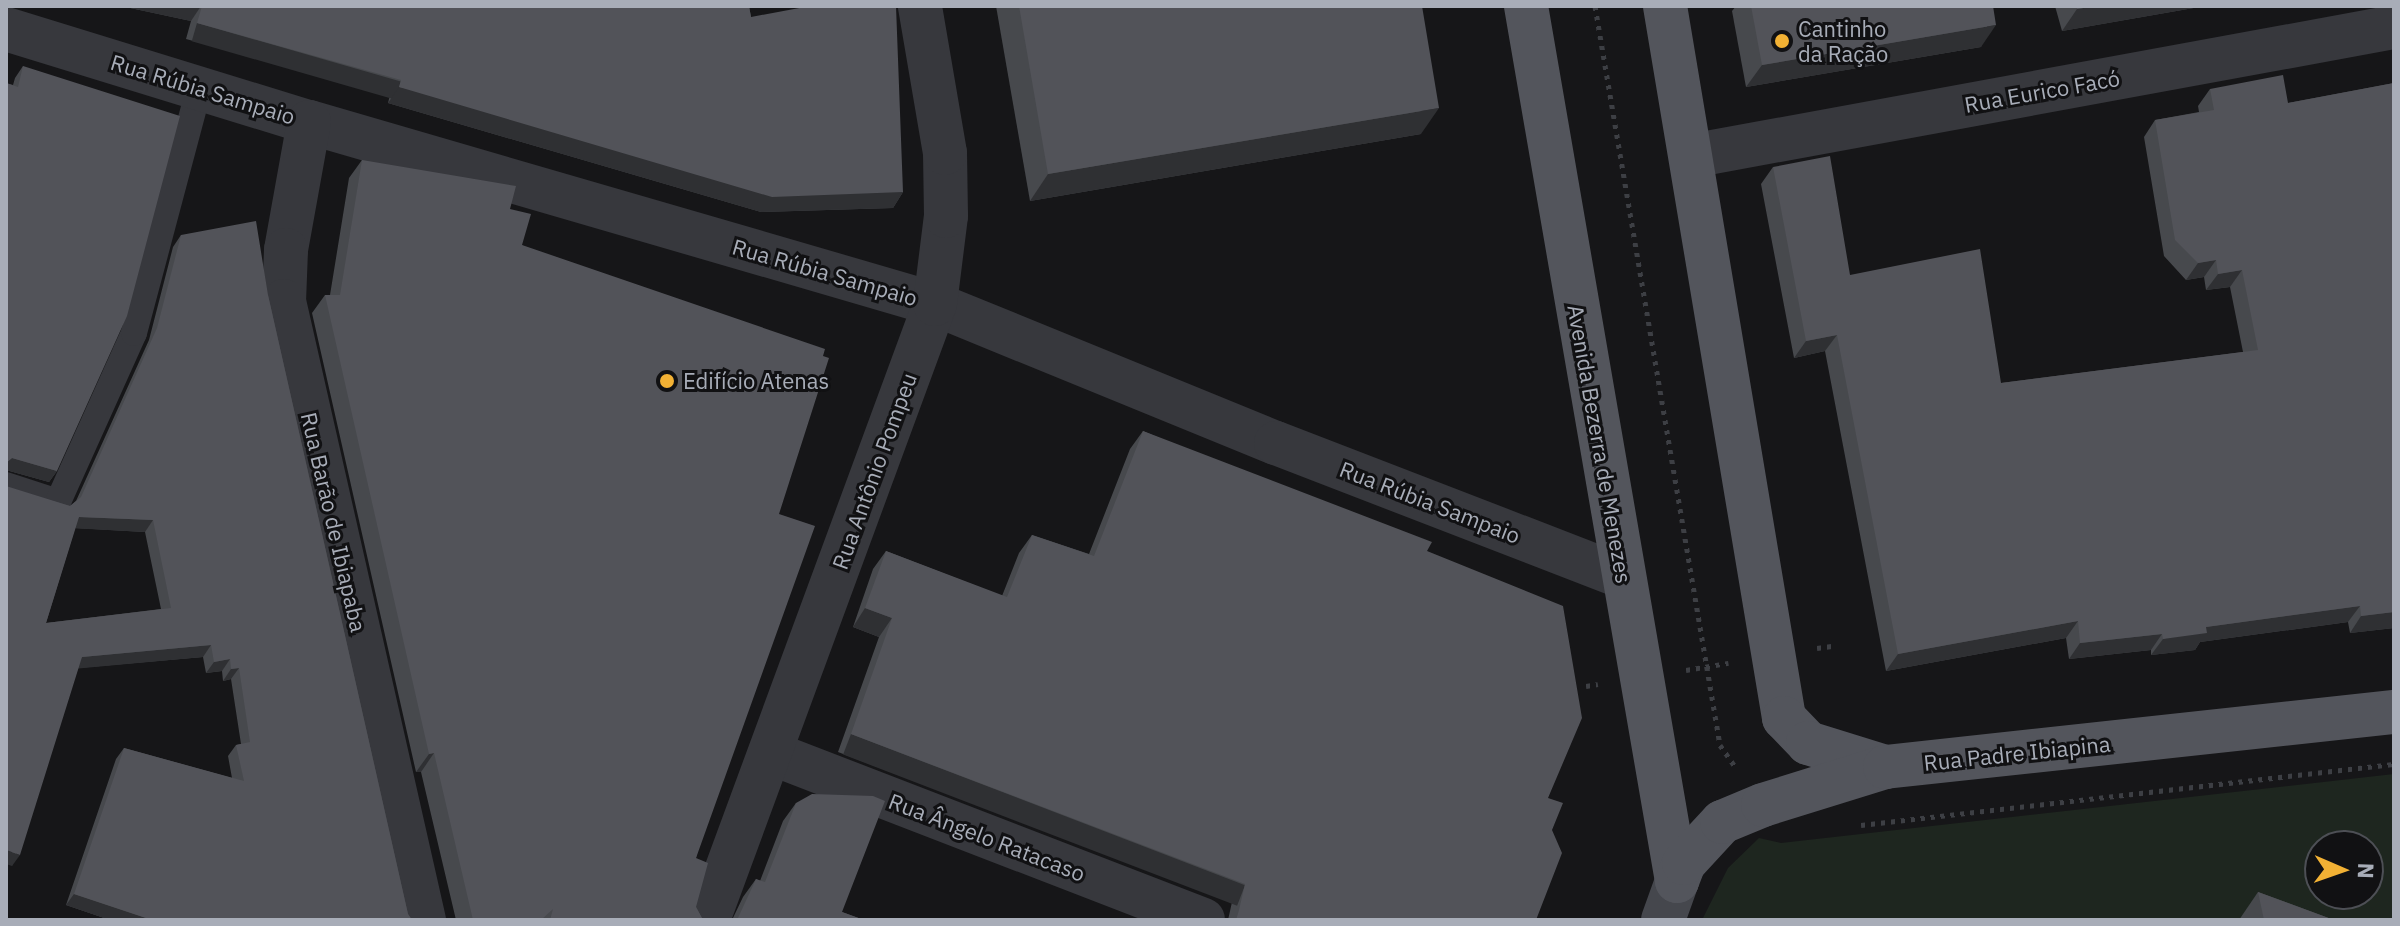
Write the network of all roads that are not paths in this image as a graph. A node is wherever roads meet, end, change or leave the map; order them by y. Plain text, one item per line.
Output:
1 (920, 6) edge
2 (1526, 6) edge
3 (1665, 6) edge
4 (2386, 20) edge
5 (6, 29) edge
6 (199, 88) junction
7 (309, 122) junction
8 (1691, 156) junction
9 (935, 304) junction
10 (6, 485) edge
11 (1623, 577) junction
12 (2394, 712) edge
13 (771, 753) junction
14 (1885, 767) junction
15 (1670, 900) edge
16 (424, 920) edge
17 (708, 920) edge
18 (1203, 920) edge

1 - 9 street, Rua Antônio Pompeu
2 - 11 main road, Avenida Bezerra de Menezes
3 - 8 main road
4 - 8 street, Rua Eurico Facó
5 - 6 street, Rua Rúbia Sampaio
6 - 7 street, Rua Rúbia Sampaio
6 - 10 lane
7 - 9 street, Rua Rúbia Sampaio
7 - 16 street, Rua Barão de Ibiapaba
8 - 14 main road
9 - 11 street, Rua Rúbia Sampaio
9 - 13 street, Rua Antônio Pompeu
11 - 15 main road, Avenida Bezerra de Menezes
12 - 14 main road, Rua Padre Ibiapina
13 - 17 street, Rua Antônio Pompeu
13 - 18 street, Rua Ângelo Ratacaso
14 - 15 main road, Rua Padre Ibiapina

